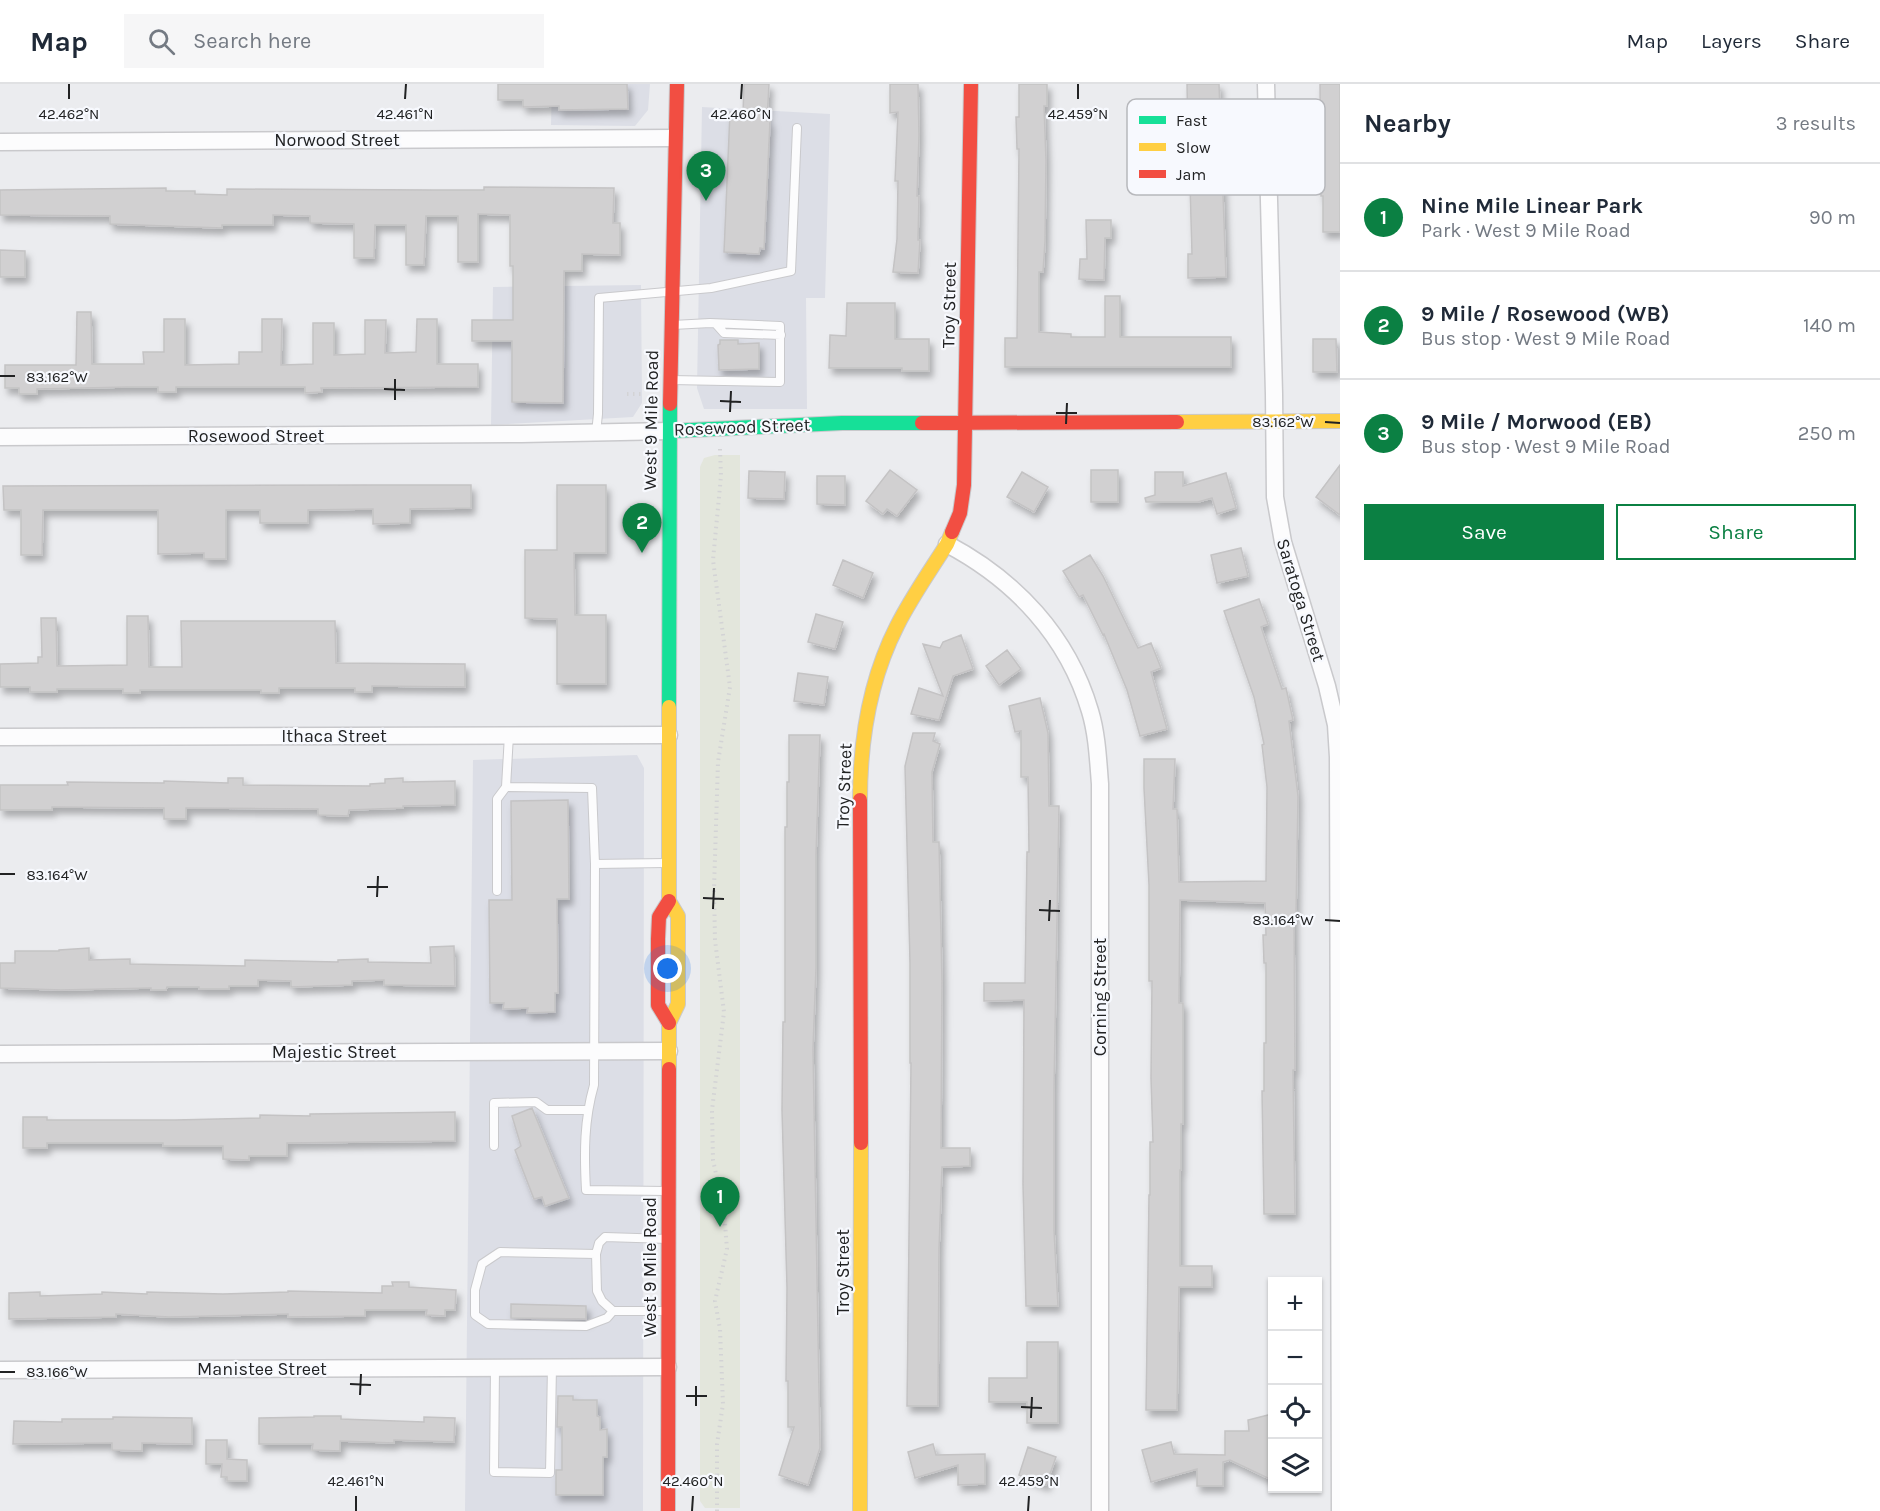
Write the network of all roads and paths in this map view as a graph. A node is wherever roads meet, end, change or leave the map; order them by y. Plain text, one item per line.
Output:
1 (676, 84) edge
2 (971, 84) edge
3 (1266, 84) edge
4 (1266, 99) edge
5 (797, 129) dead end
6 (674, 138) junction
7 (0, 142) edge
8 (1269, 195) edge
9 (671, 292) junction
10 (670, 325) junction
11 (671, 380) junction
12 (627, 394) dead end
13 (641, 394) dead end
14 (1275, 421) junction
15 (1340, 421) edge
16 (965, 422) junction
17 (670, 430) junction
18 (596, 433) junction
19 (0, 437) edge
20 (721, 447) dead end
21 (947, 544) junction
22 (509, 735) junction
23 (669, 735) junction
24 (0, 737) edge
25 (506, 787) junction
26 (669, 863) junction
27 (595, 864) junction
28 (497, 891) dead end
29 (669, 901) junction
30 (669, 1023) junction
31 (594, 1050) junction
32 (669, 1051) junction
33 (0, 1054) edge
34 (587, 1110) junction
35 (494, 1146) dead end
36 (668, 1191) junction
37 (668, 1239) junction
38 (596, 1254) junction
39 (613, 1311) junction
40 (668, 1311) junction
41 (552, 1366) junction
42 (495, 1367) junction
43 (668, 1367) junction
44 (0, 1370) edge
45 (668, 1511) edge
46 (717, 1511) edge
47 (860, 1511) edge
48 (1100, 1511) edge
49 (1340, 1511) edge

1 - 6 street, West 9 Mile Road
2 - 16 street, Troy Street
3 - 4 street, Saratoga Street
5 - 9 lane
6 - 7 street, Norwood Street
6 - 9 street, West 9 Mile Road
8 - 14 street, Saratoga Street
9 - 10 street, West 9 Mile Road
9 - 18 lane
10 - 11 street, West 9 Mile Road
10 - 11 lane
11 - 17 street, West 9 Mile Road
12 - 13 path
14 - 15 street, Rosewood Street
14 - 16 street, Rosewood Street
14 - 49 street, Saratoga Street
16 - 17 street, Rosewood Street
16 - 21 street, Troy Street
17 - 18 street, Rosewood Street
17 - 23 street, West 9 Mile Road
18 - 19 street, Rosewood Street
20 - 46 path
21 - 47 street, Troy Street
21 - 48 street, Corning Street
22 - 23 street, Ithaca Street
22 - 24 street, Ithaca Street
22 - 25 lane
23 - 26 street, West 9 Mile Road
25 - 27 lane
25 - 28 lane
26 - 27 lane
26 - 29 street, West 9 Mile Road
27 - 31 lane
29 - 30 street, West 9 Mile Road
29 - 30 street, West 9 Mile Road
30 - 32 street, West 9 Mile Road
31 - 32 street, Majestic Street
31 - 33 street, Majestic Street
31 - 34 lane
32 - 36 street, West 9 Mile Road
34 - 35 lane
34 - 36 lane
36 - 37 street, West 9 Mile Road
37 - 38 lane
37 - 40 street, West 9 Mile Road
38 - 39 lane
38 - 39 lane
39 - 40 lane
40 - 43 street, West 9 Mile Road
41 - 42 street, Manistee Street
41 - 42 lane
41 - 43 street, Manistee Street
42 - 44 street, Manistee Street
43 - 45 street, West 9 Mile Road

